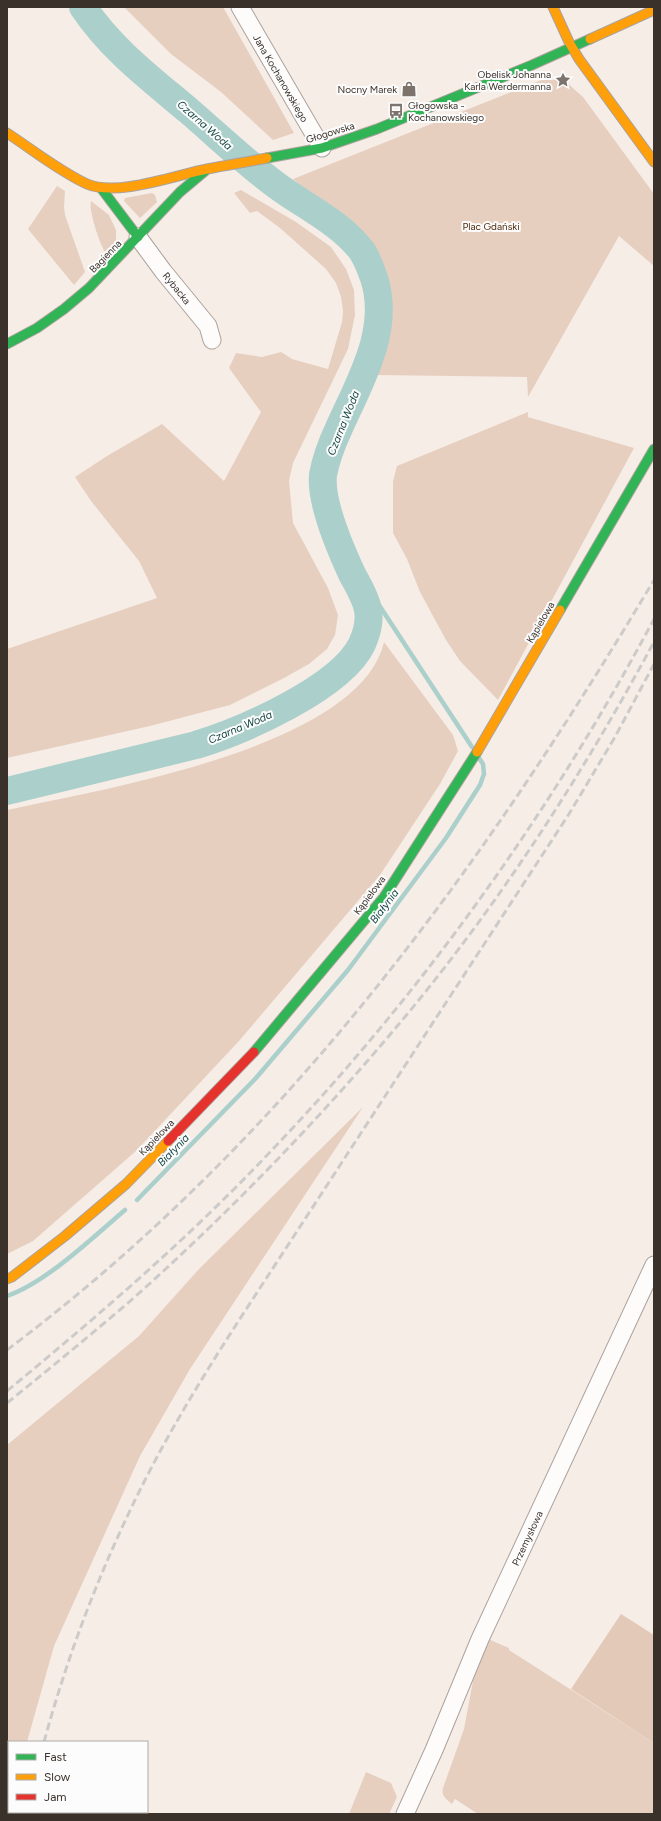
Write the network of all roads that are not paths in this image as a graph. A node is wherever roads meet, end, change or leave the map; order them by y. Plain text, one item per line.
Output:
1 (240, 7) edge
2 (554, 7) edge
3 (654, 10) edge
4 (572, 48) junction
5 (7, 133) edge
6 (322, 148) junction
7 (654, 162) edge
8 (209, 168) junction
9 (101, 188) junction
10 (138, 237) junction
11 (212, 340) dead end
12 (7, 344) edge
13 (654, 449) edge
14 (654, 1265) edge
15 (7, 1278) edge
16 (405, 1814) edge

1 - 6 street, Jana Kochanowskiego
2 - 4 street
3 - 4 street, Głogowska
4 - 6 street, Głogowska
4 - 7 street
5 - 9 street, Głogowska
6 - 8 street, Głogowska
8 - 9 street, Głogowska
8 - 10 street, Bagienna
9 - 10 street
10 - 11 street, Rybacka
10 - 12 street, Bagienna
13 - 15 street, Kąpielowa
14 - 16 street, Przemysłowa

